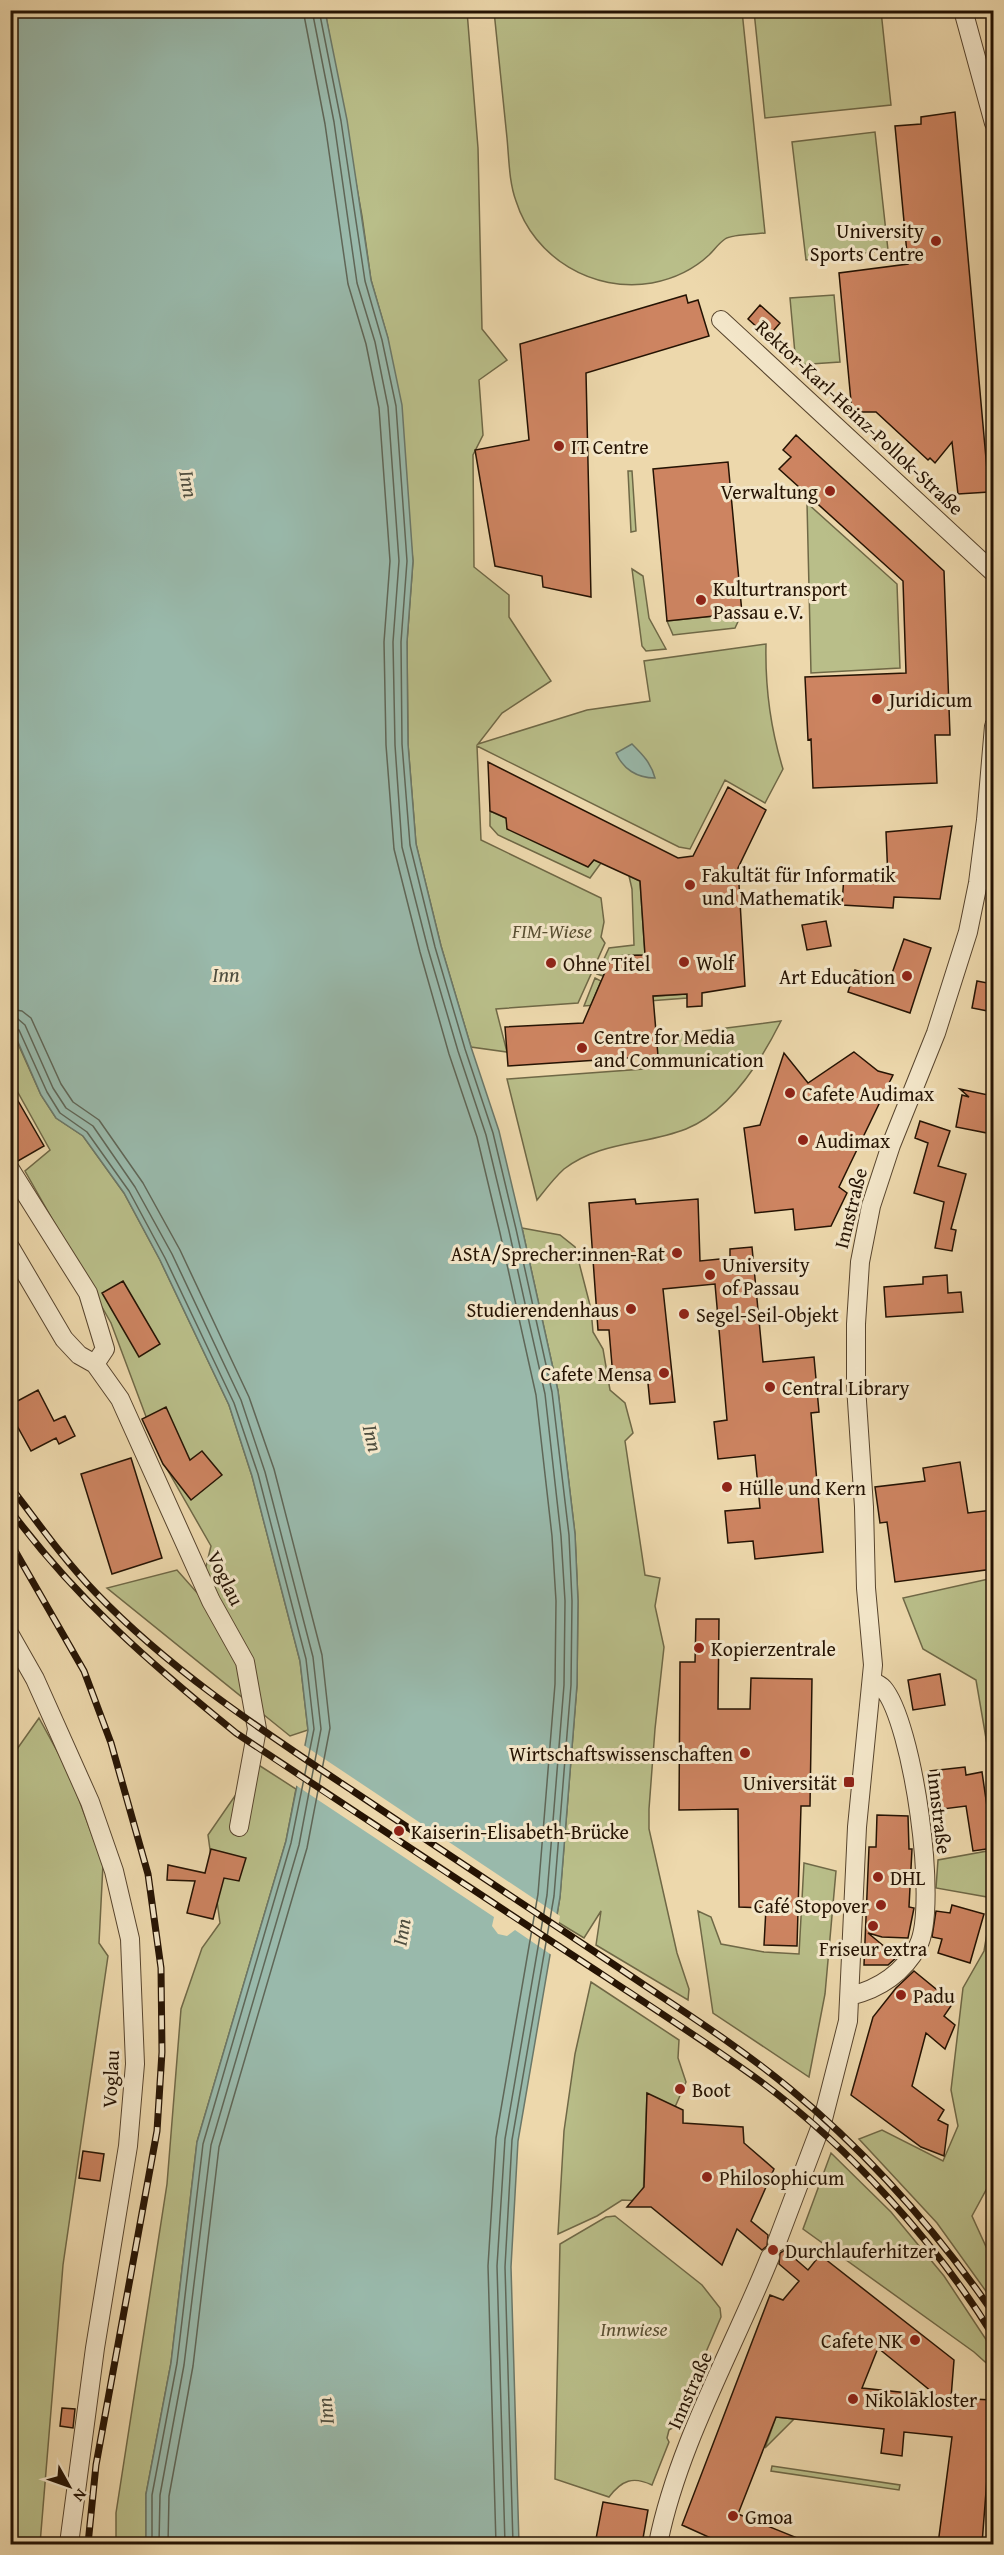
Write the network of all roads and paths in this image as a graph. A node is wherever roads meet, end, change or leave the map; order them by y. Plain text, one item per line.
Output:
1 (963, 10) edge
2 (986, 63) edge
3 (993, 123) edge
4 (721, 320) dead end
5 (993, 573) edge
6 (993, 726) edge
7 (986, 883) edge
8 (10, 1168) edge
9 (10, 1247) edge
10 (95, 1364) junction
11 (10, 1635) edge
12 (872, 1680) junction
13 (239, 1827) dead end
14 (850, 1996) junction
15 (69, 2544) edge
16 (658, 2544) edge

1 - 2 street
2 - 3 street
4 - 5 street, Rektor-Karl-Heinz-Pollok-Straße
6 - 7 street, Innstraße
7 - 12 street, Innstraße
8 - 10 street
9 - 10 street, Voglau
10 - 13 street, Voglau
11 - 15 street, Voglau
12 - 14 street, Innstraße
12 - 14 street, Innstraße
14 - 16 street, Innstraße

